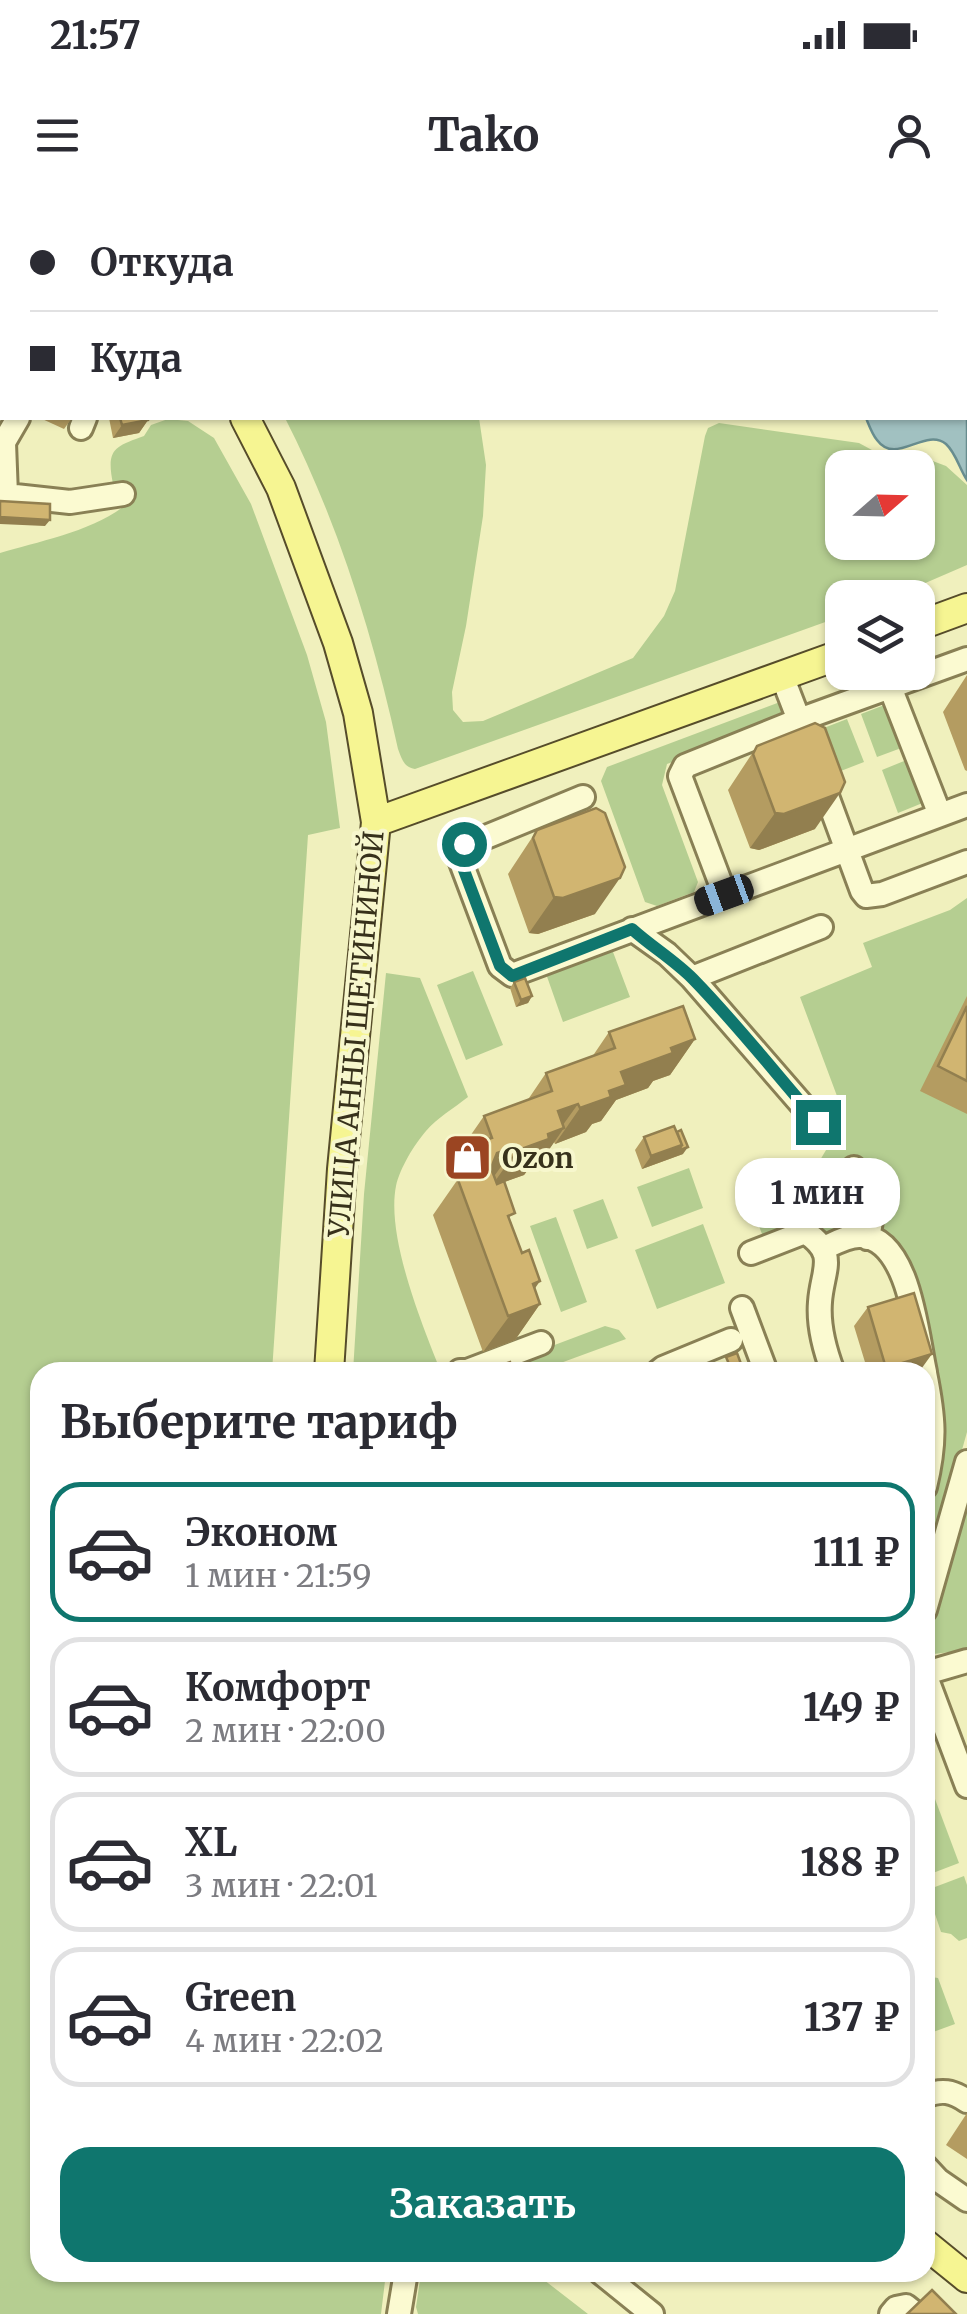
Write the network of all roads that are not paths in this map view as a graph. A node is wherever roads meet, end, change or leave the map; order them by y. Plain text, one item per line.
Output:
1 (17, 420) edge
2 (246, 420) edge
3 (2, 446) edge
4 (122, 494) dead end
5 (4, 501) edge
6 (967, 608) edge
7 (935, 620) edge
8 (967, 658) edge
9 (825, 660) edge
10 (935, 670) edge
11 (782, 676) junction
12 (882, 690) edge
13 (891, 690) edge
14 (799, 720) junction
15 (583, 798) dead end
16 (967, 805) edge
17 (940, 815) junction
18 (376, 822) junction
19 (847, 850) junction
20 (967, 862) edge
21 (724, 895) junction
22 (821, 927) dead end
23 (632, 929) junction
24 (692, 978) junction
25 (818, 1122) dead end
26 (854, 1168) dead end
27 (867, 1238) junction
28 (824, 1248) junction
29 (751, 1252) dead end
30 (742, 1308) dead end
31 (730, 1340) dead end
32 (541, 1344) dead end
33 (331, 1362) edge
34 (492, 1362) edge
35 (677, 1362) edge
36 (762, 1362) edge
37 (830, 1362) edge
38 (923, 1362) edge
39 (967, 1462) edge
40 (935, 1575) edge
41 (967, 1662) edge
42 (935, 1670) edge
43 (935, 1699) edge
44 (967, 1786) edge
45 (935, 2093) edge
46 (967, 2101) edge
47 (935, 2177) edge
48 (967, 2200) edge
49 (935, 2252) edge
50 (967, 2278) edge
51 (404, 2282) edge
52 (612, 2282) edge
53 (399, 2314) edge
54 (652, 2314) edge
55 (890, 2314) edge
56 (916, 2314) edge

1 - 3 street
2 - 18 main road, УЛИЦА АННЫ ЩЕТИНИНОЙ
3 - 5 street
4 - 5 street
6 - 7 main road
8 - 10 street
9 - 11 main road
11 - 14 street
11 - 18 main road
12 - 14 street
13 - 17 street
14 - 19 street
14 - 21 street
15 - 23 street
16 - 17 street
17 - 19 street
18 - 33 main road, УЛИЦА АННЫ ЩЕТИНИНОЙ
19 - 20 street
19 - 21 street
21 - 23 street
22 - 24 street
23 - 24 street
24 - 25 street
26 - 27 street
27 - 28 street
27 - 38 street
28 - 29 street
28 - 37 street
30 - 36 street
31 - 35 street
32 - 34 street
39 - 40 street
41 - 42 street
43 - 44 street
45 - 46 street
47 - 48 street
49 - 50 main road
51 - 53 street
52 - 54 street
55 - 56 street

